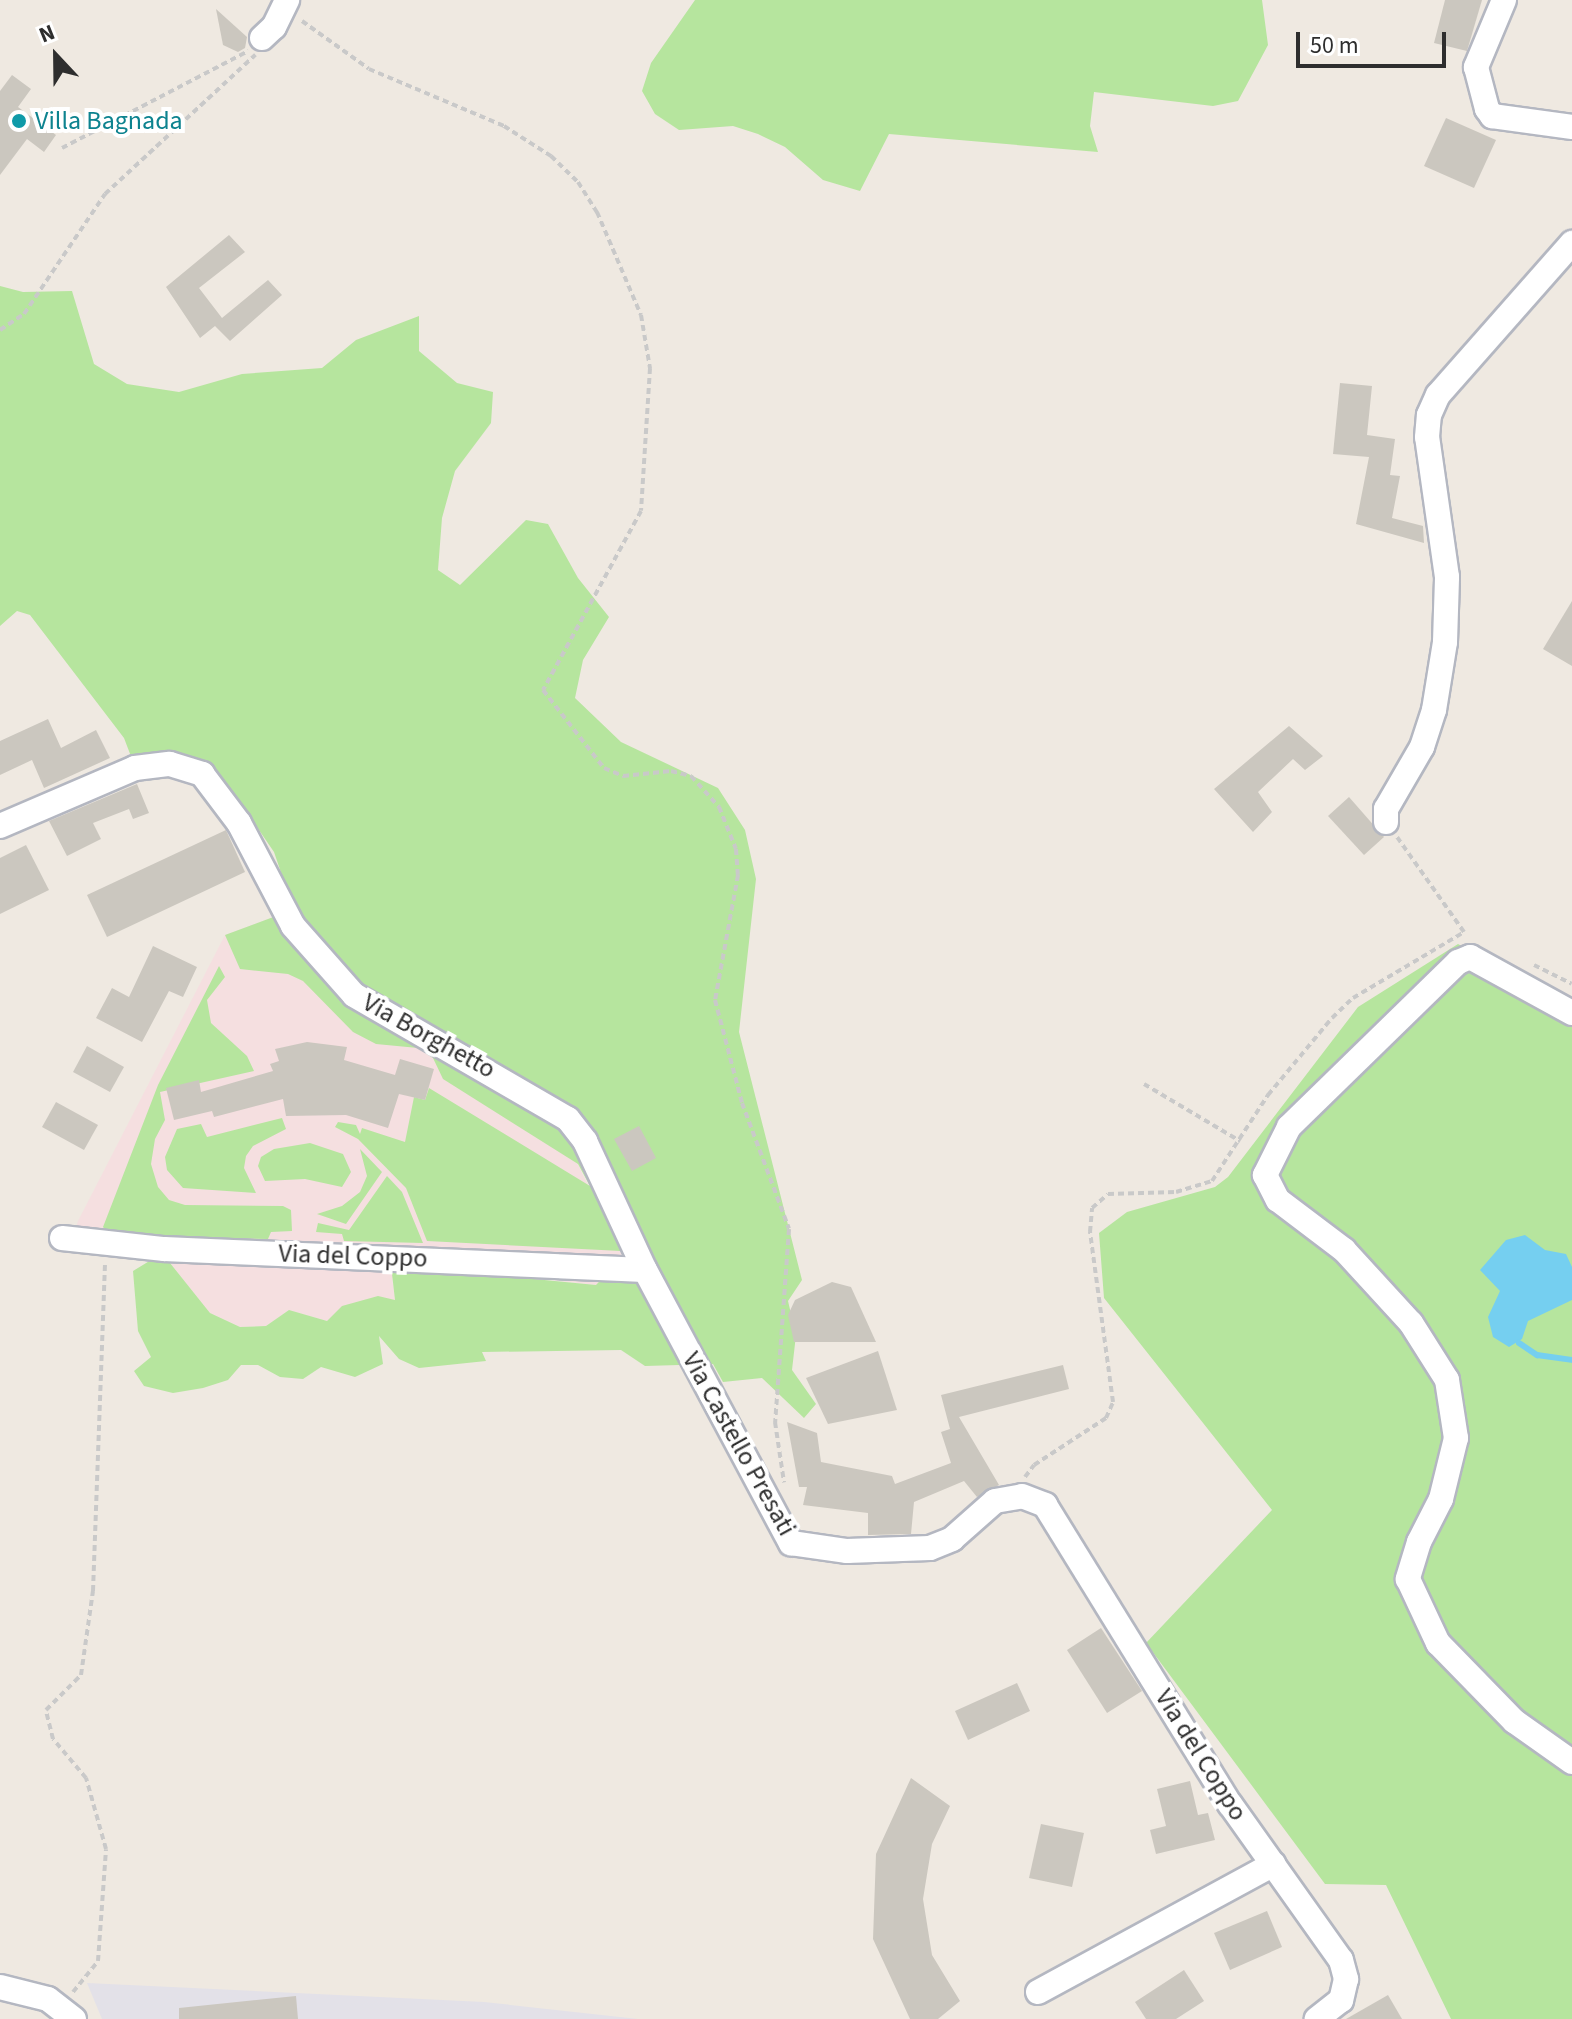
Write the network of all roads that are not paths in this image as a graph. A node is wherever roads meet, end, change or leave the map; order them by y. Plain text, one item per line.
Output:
1 (1504, 0) edge
2 (286, 4) edge
3 (262, 38) road end
4 (1572, 127) edge
5 (1572, 243) edge
6 (1386, 822) road end
7 (0, 826) edge
8 (1572, 1013) edge
9 (62, 1238) dead end
10 (645, 1270) junction
11 (1022, 1496) joint
12 (1572, 1762) edge
13 (1274, 1864) junction
14 (0, 1987) edge
15 (1038, 1992) dead end
16 (68, 2013) edge
17 (1317, 2019) edge

1 - 4 street
2 - 3 street
5 - 6 street
7 - 10 street, Via Borghetto
8 - 12 street
9 - 10 street, Via del Coppo
10 - 11 street, Via Castello Presati
11 - 13 street, Via del Coppo
13 - 15 street
13 - 17 street, Via del Coppo
14 - 16 street

